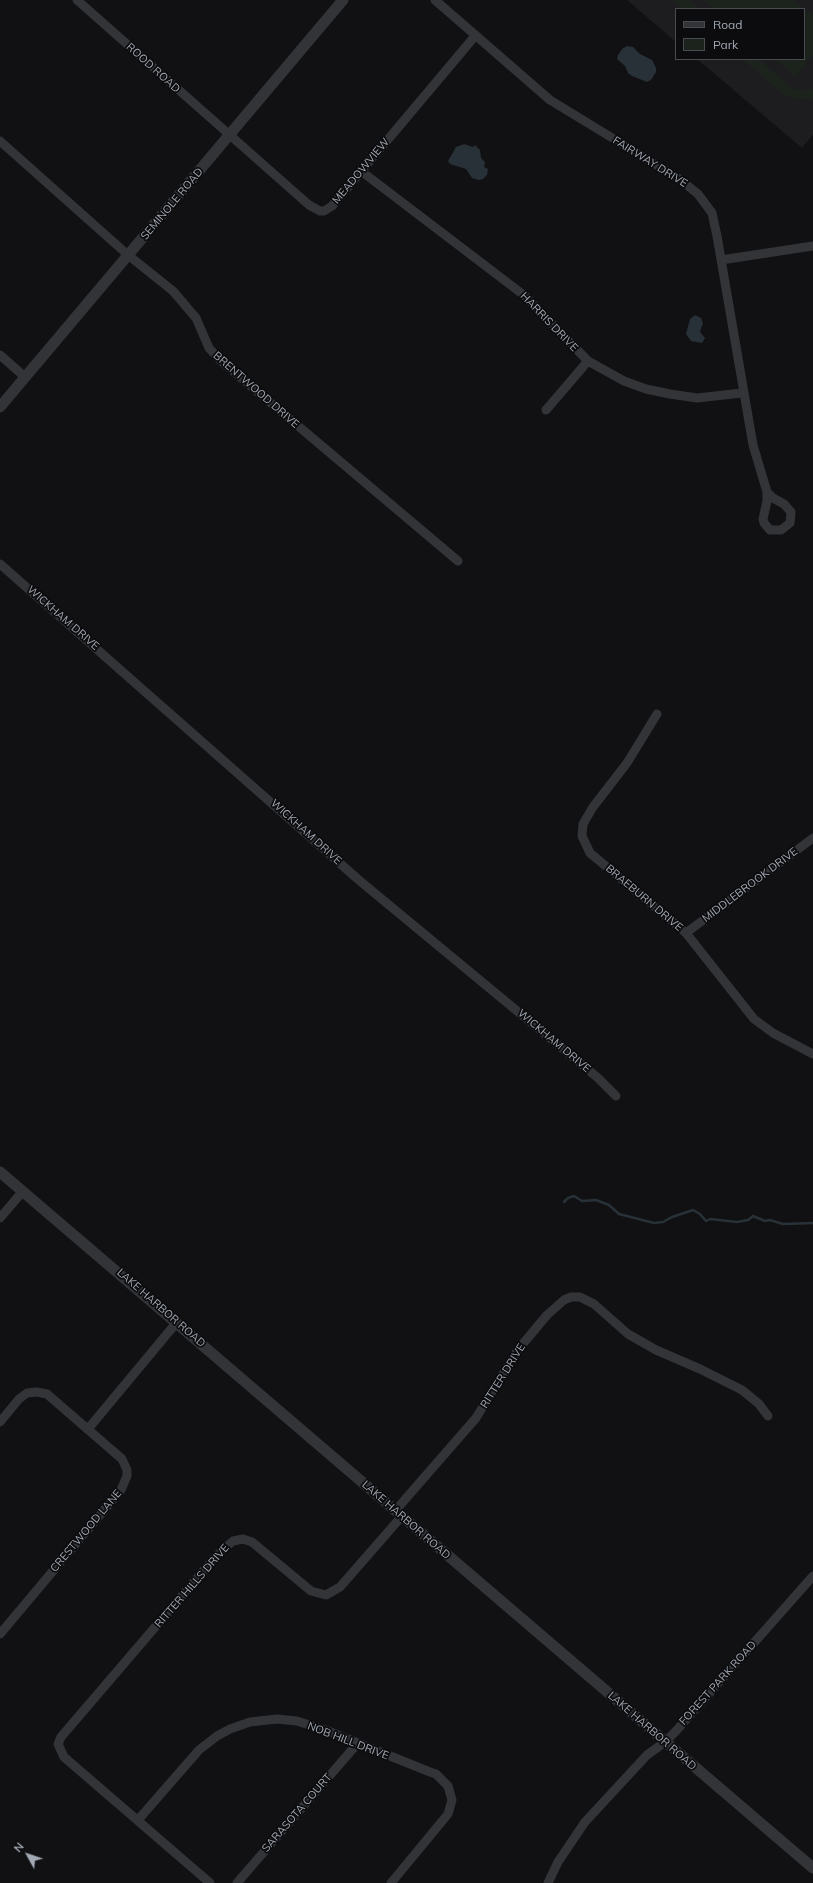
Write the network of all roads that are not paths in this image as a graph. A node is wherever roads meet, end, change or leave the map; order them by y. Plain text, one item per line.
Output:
1 (77, 0) edge
2 (343, 0) edge
3 (435, 0) edge
4 (475, 36) junction
5 (230, 135) junction
6 (0, 141) edge
7 (361, 171) junction
8 (813, 246) edge
9 (128, 255) junction
10 (721, 260) junction
11 (0, 355) edge
12 (588, 361) junction
13 (25, 377) junction
14 (742, 393) junction
15 (0, 407) edge
16 (546, 410) dead end
17 (767, 492) dead end
18 (458, 561) dead end
19 (0, 564) edge
20 (657, 714) dead end
21 (813, 838) edge
22 (686, 933) junction
23 (813, 1054) edge
24 (616, 1096) dead end
25 (0, 1172) edge
26 (23, 1191) junction
27 (0, 1218) edge
28 (177, 1322) junction
29 (768, 1416) dead end
30 (0, 1422) edge
31 (88, 1429) junction
32 (399, 1514) junction
33 (813, 1576) edge
34 (0, 1634) edge
35 (665, 1742) junction
36 (357, 1744) junction
37 (138, 1820) junction
38 (813, 1868) edge
39 (210, 1883) edge
40 (237, 1883) edge
41 (391, 1883) edge
42 (548, 1883) edge

1 - 5 street, ROOD ROAD
2 - 5 street, SEMINOLE ROAD
3 - 4 street, FAIRWAY DRIVE
4 - 7 street, MEADOWVIEW
4 - 10 street, FAIRWAY DRIVE
5 - 7 street, MEADOWVIEW
5 - 9 street, SEMINOLE ROAD
6 - 9 street, BRENTWOOD DRIVE
7 - 12 street, HARRIS DRIVE
8 - 10 street
9 - 13 street, SEMINOLE ROAD
9 - 18 street, BRENTWOOD DRIVE
10 - 14 street, FAIRWAY DRIVE
11 - 13 street
12 - 14 street, HARRIS DRIVE
12 - 16 street
13 - 15 street, SEMINOLE ROAD
14 - 17 street, FAIRWAY DRIVE
19 - 24 street, WICKHAM DRIVE
20 - 22 street, BRAEBURN DRIVE
21 - 22 street, MIDDLEBROOK DRIVE
22 - 23 street, BRAEBURN DRIVE
25 - 26 street, LAKE HARBOR ROAD
26 - 27 street
26 - 28 street, LAKE HARBOR ROAD
28 - 31 street
28 - 32 street, LAKE HARBOR ROAD
29 - 32 street, RITTER DRIVE
30 - 31 street, CRESTWOOD LANE
31 - 34 street, CRESTWOOD LANE
32 - 35 street, LAKE HARBOR ROAD
32 - 37 street, RITTER HILLS DRIVE
33 - 35 street, FOREST PARK ROAD
35 - 38 street, LAKE HARBOR ROAD
35 - 42 street, FOREST PARK ROAD
36 - 37 street, NOB HILL DRIVE
36 - 40 street, SARASOTA COURT
36 - 41 street, NOB HILL DRIVE
37 - 39 street

